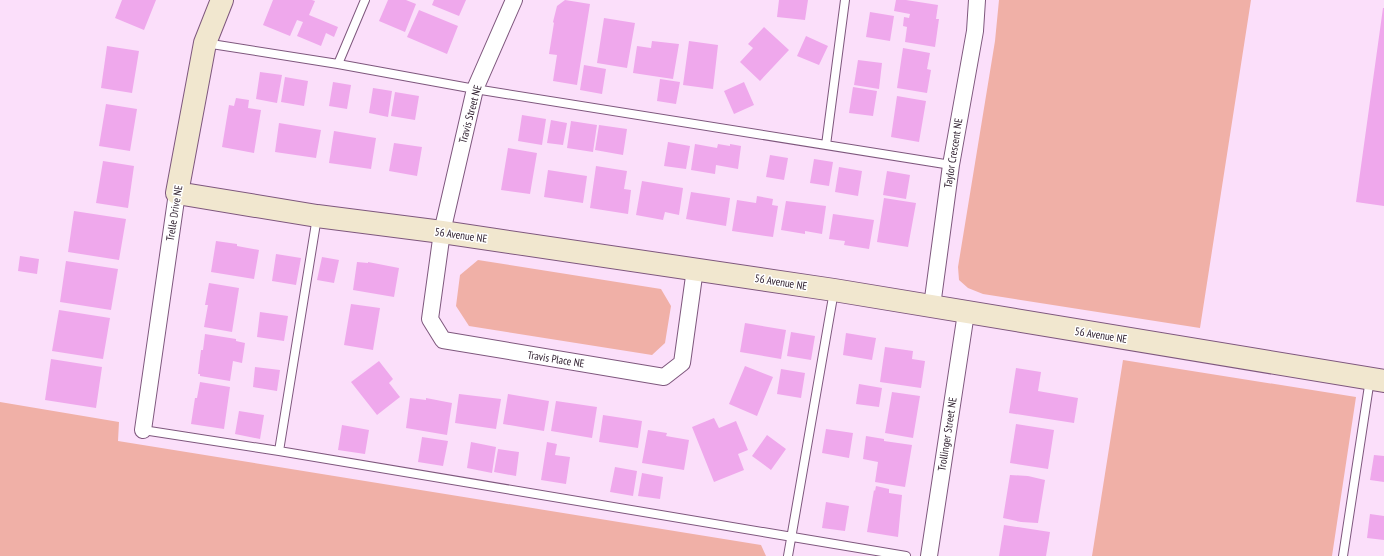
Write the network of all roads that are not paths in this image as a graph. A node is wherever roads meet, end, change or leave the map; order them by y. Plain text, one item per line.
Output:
1 (222, 0) edge
2 (365, 0) edge
3 (514, 0) edge
4 (845, 0) edge
5 (977, 0) edge
6 (205, 42) junction
7 (338, 64) junction
8 (475, 89) junction
9 (826, 145) junction
10 (950, 165) junction
11 (177, 193) junction
12 (317, 216) junction
13 (442, 232) junction
14 (695, 269) junction
15 (834, 290) junction
16 (932, 306) junction
17 (966, 313) junction
18 (1377, 380) edge
19 (143, 430) joint
20 (279, 451) junction
21 (791, 537) junction
22 (788, 556) edge
23 (906, 556) edge
24 (929, 556) edge
25 (1343, 556) edge

1 - 6 street, Trelle Drive NE
2 - 7 lane
3 - 8 street, Travis Street NE
4 - 9 lane
5 - 10 street, Taylor Crescent NE
6 - 7 lane
6 - 11 street, Trelle Drive NE
7 - 8 lane
8 - 9 lane
8 - 13 street, Travis Street NE
9 - 10 lane
10 - 16 street, Taylor Crescent NE
11 - 12 street, 56 Avenue NE
11 - 19 street, Trelle Drive NE
12 - 13 street, 56 Avenue NE
12 - 20 lane
13 - 14 street, 56 Avenue NE
13 - 14 street, Travis Place NE
14 - 15 street, 56 Avenue NE
15 - 16 street, 56 Avenue NE
15 - 21 lane
16 - 17 street, 56 Avenue NE
17 - 18 street, 56 Avenue NE
17 - 24 street, Trollinger Street NE
18 - 25 lane
19 - 20 lane
20 - 21 lane
21 - 22 lane
21 - 23 lane

